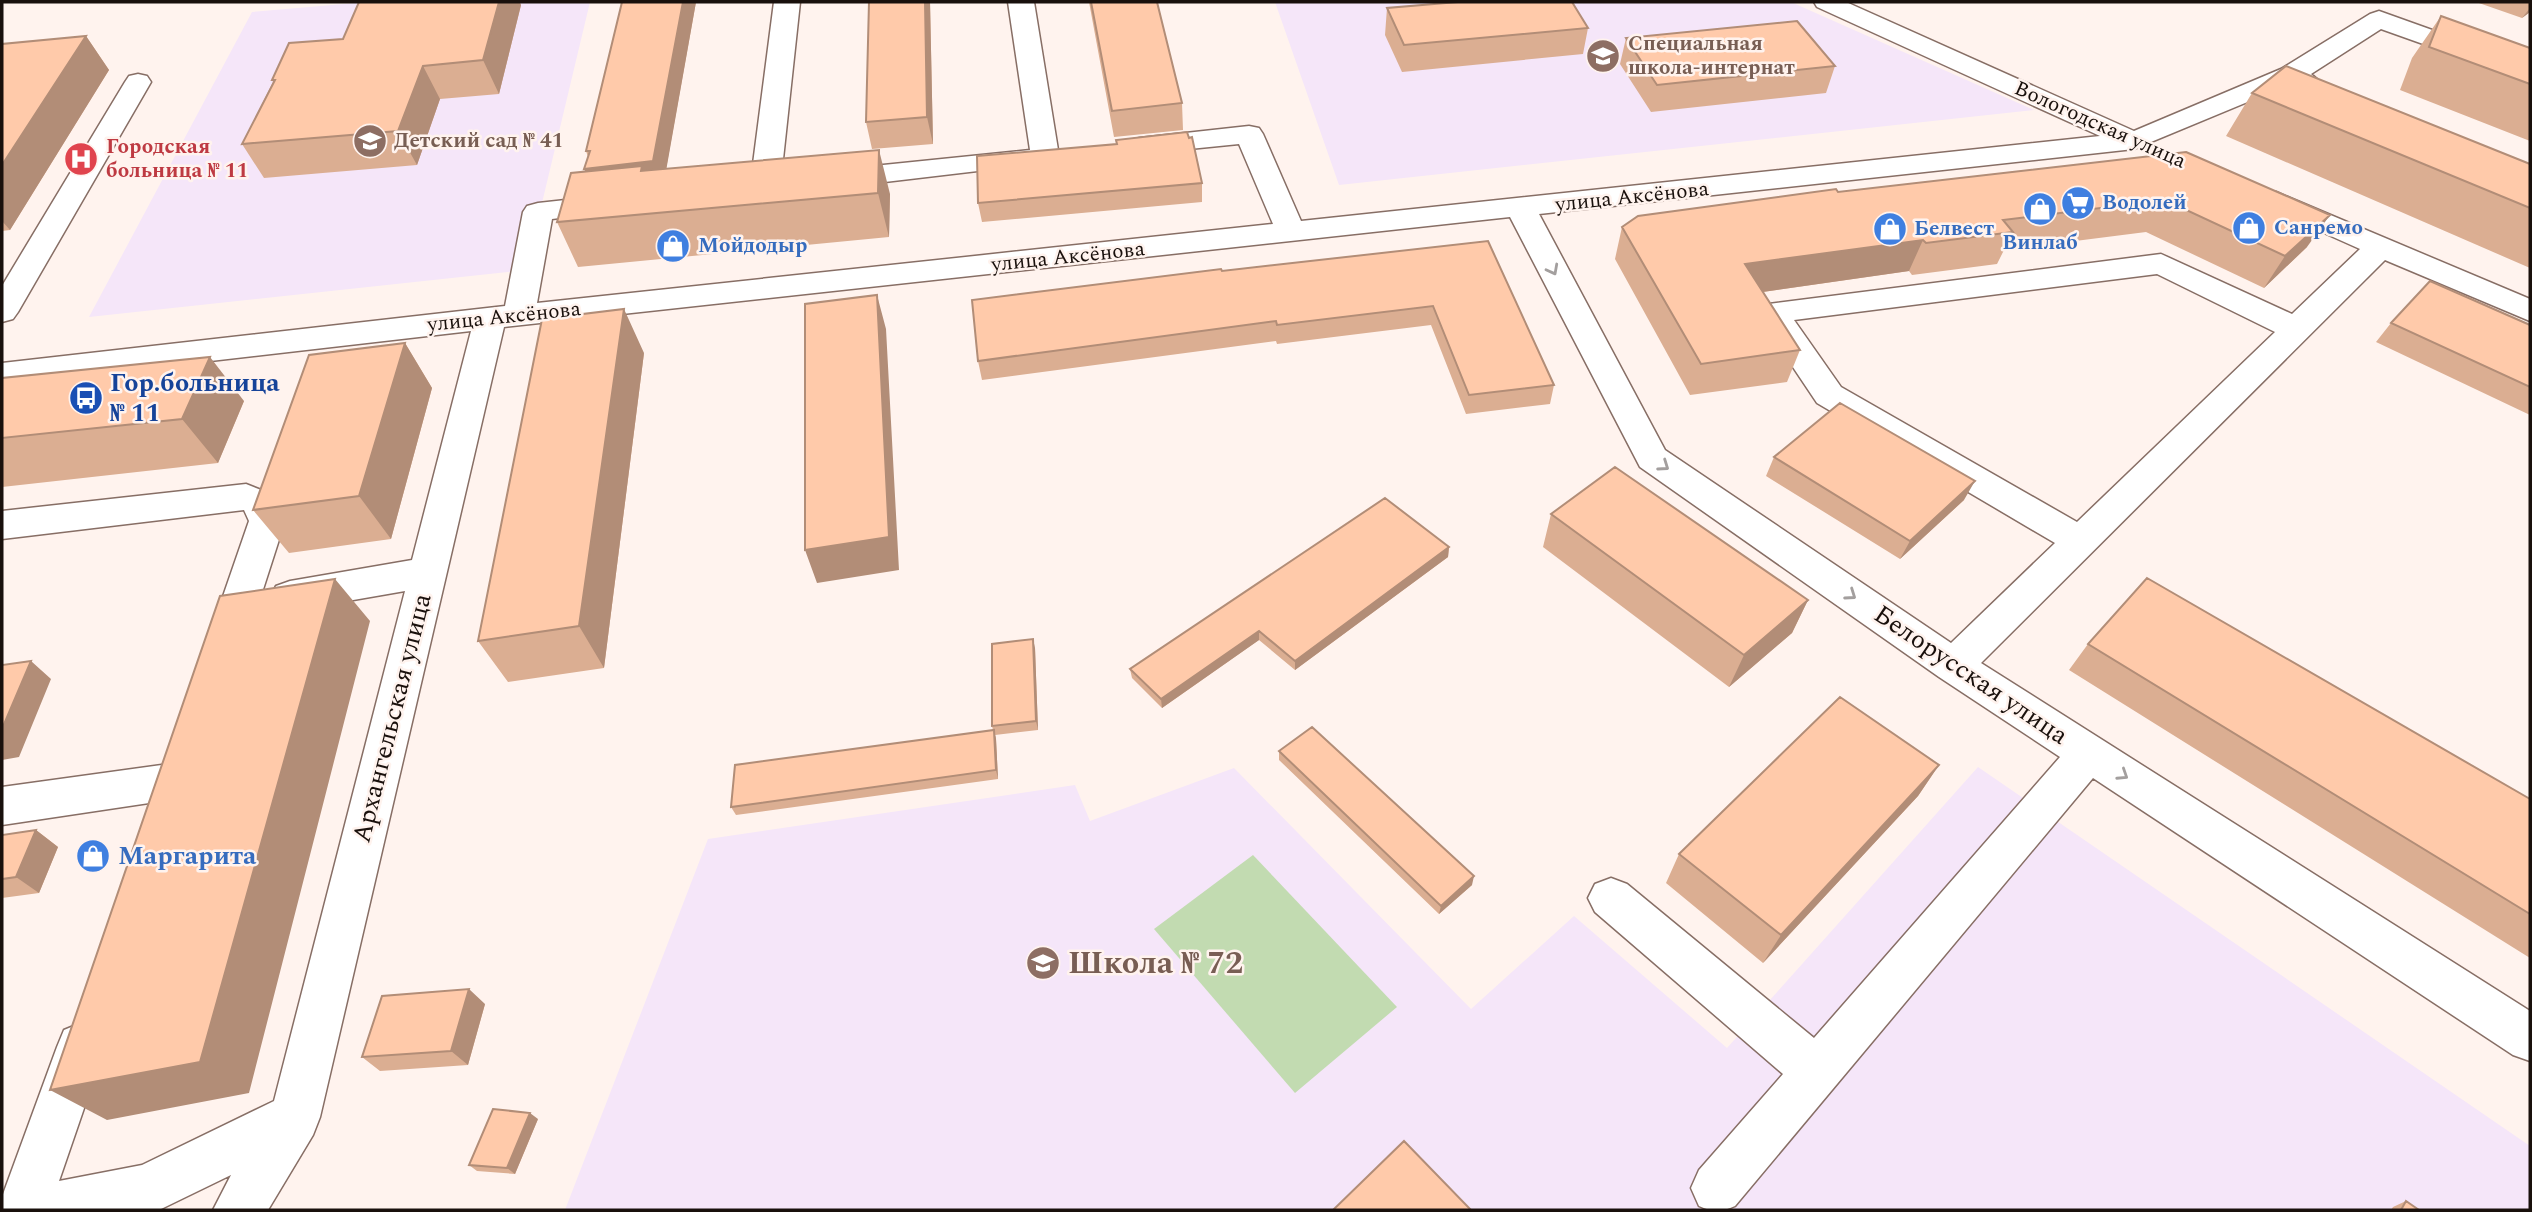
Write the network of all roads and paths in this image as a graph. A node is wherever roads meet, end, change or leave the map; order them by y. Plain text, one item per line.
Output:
1 (787, 2) edge
2 (1021, 2) edge
3 (1826, 2) edge
4 (2530, 74) edge
5 (2290, 75) junction
6 (138, 82) dead end
7 (2328, 90) edge
8 (2134, 141) junction
9 (1113, 149) edge
10 (2168, 156) edge
11 (2254, 192) edge
12 (631, 202) edge
13 (1521, 209) junction
14 (1292, 234) junction
15 (2381, 246) junction
16 (2530, 311) edge
17 (2, 312) edge
18 (505, 317) junction
19 (2296, 330) junction
20 (12, 383) edge
21 (2, 525) edge
22 (2081, 541) junction
23 (428, 572) junction
24 (1954, 666) junction
25 (2089, 753) junction
26 (176, 781) edge
27 (2, 806) edge
28 (1611, 898) dead end
29 (93, 1015) edge
30 (2530, 1038) edge
31 (1816, 1071) junction
32 (295, 1117) junction
33 (1717, 1188) dead end
34 (23, 1210) edge
35 (45, 1210) edge
36 (239, 1210) edge

1 - 2 street
3 - 8 street, Вологодская улица
4 - 5 street
5 - 7 street
5 - 8 street
6 - 17 street
8 - 10 street, Вологодская улица
8 - 13 street, улица Аксёнова
9 - 14 street
11 - 15 street
12 - 18 street, Архангельская улица
13 - 14 street, улица Аксёнова
13 -> 24 street, Белорусская улица
14 - 18 street, улица Аксёнова
15 - 16 street
15 - 19 street
18 - 20 street, улица Аксёнова
18 - 23 street, Архангельская улица
19 - 22 street
19 - 22 street
21 - 23 street
22 - 24 street
23 - 32 street, Архангельская улица
24 - 25 street, Белорусская улица
25 -> 30 street, Белорусская улица
25 - 31 street
26 - 27 street
28 - 31 street
29 - 34 street
31 - 33 street
32 - 35 street
32 - 36 street, Архангельская улица

